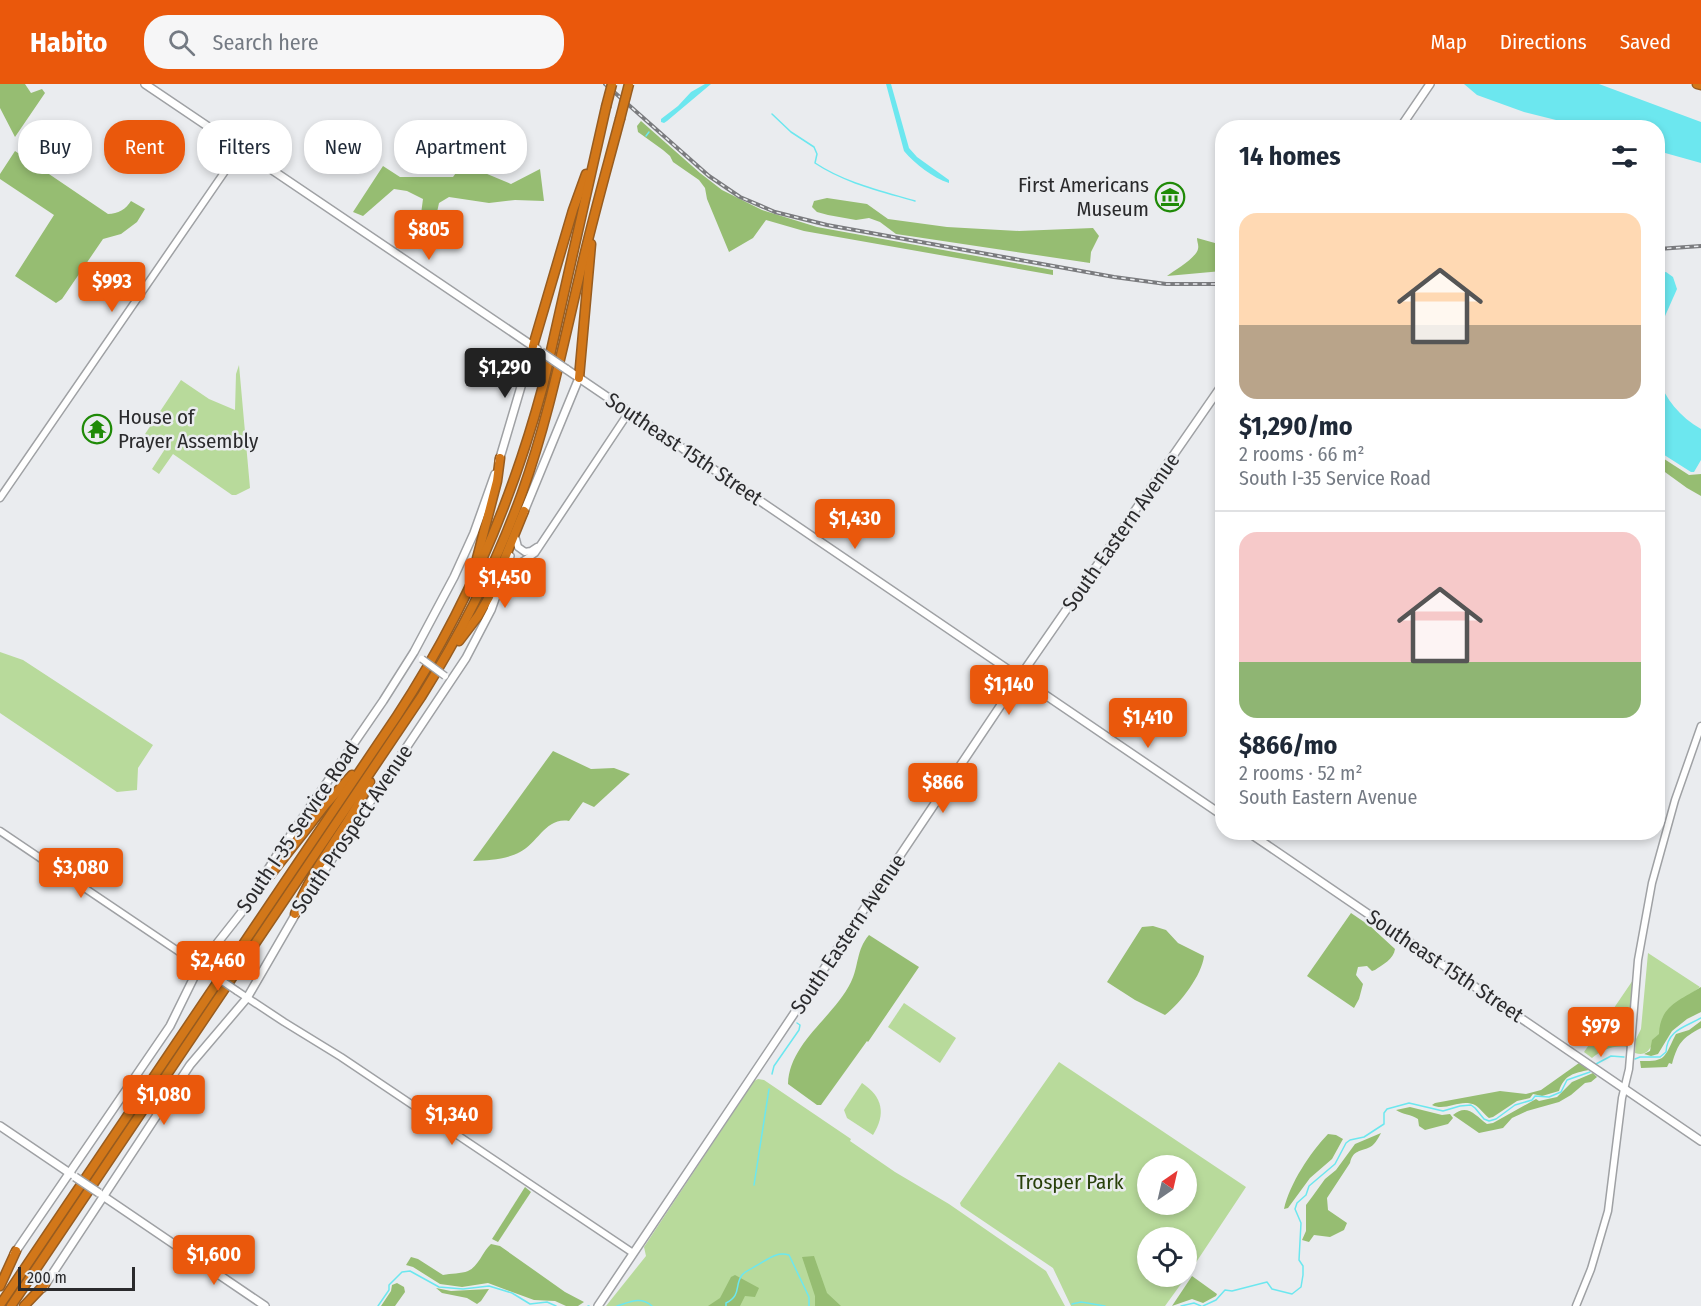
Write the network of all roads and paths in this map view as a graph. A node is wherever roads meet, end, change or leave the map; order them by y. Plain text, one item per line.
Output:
1 (145, 84) edge
2 (612, 84) edge
3 (629, 84) edge
4 (1430, 84) edge
5 (199, 120) edge
6 (1405, 120) edge
7 (599, 139) junction
8 (223, 174) edge
9 (279, 174) edge
10 (592, 222) junction
11 (533, 346) junction
12 (579, 378) junction
13 (1215, 395) edge
14 (629, 412) junction
15 (500, 458) junction
16 (0, 498) edge
17 (524, 511) junction
18 (516, 539) junction
19 (538, 546) junction
20 (502, 582) junction
21 (466, 597) junction
22 (414, 652) junction
23 (442, 663) junction
24 (1019, 678) junction
25 (452, 681) junction
26 (1701, 726) edge
27 (374, 750) junction
28 (382, 756) junction
29 (1215, 810) edge
30 (0, 831) edge
31 (1665, 836) edge
32 (1260, 840) edge
33 (1664, 840) edge
34 (256, 889) junction
35 (295, 914) junction
36 (200, 965) junction
37 (247, 998) junction
38 (1624, 1088) junction
39 (0, 1126) edge
40 (1701, 1141) edge
41 (72, 1175) junction
42 (102, 1195) junction
43 (16, 1251) junction
44 (633, 1253) junction
45 (0, 1276) edge
46 (45, 1284) junction
47 (0, 1286) edge
48 (0, 1305) edge
49 (11, 1306) edge
50 (24, 1306) edge
51 (31, 1306) edge
52 (265, 1306) edge
53 (598, 1306) edge
54 (1576, 1306) edge

1 - 5 main road, Southeast 15th Street
2 - 7 highway, bridge
3 - 10 highway, bridge
4 - 6 main road
7 - 11 highway
7 - 21 highway
8 - 16 street
9 - 11 main road, Southeast 15th Street
10 - 12 highway
10 - 23 highway
11 - 12 main road, Southeast 15th Street, bridge
11 - 15 main road, South I-35 Service Road
12 - 14 main road, Southeast 15th Street
12 - 17 main road
13 - 24 main road, South Eastern Avenue
14 - 19 street, South Prospect Avenue
14 - 24 main road, Southeast 15th Street
15 - 21 highway
15 - 22 main road, South I-35 Service Road
17 - 18 main road
17 - 23 highway
18 - 19 street
18 - 20 main road
19 - 20 street, South Prospect Avenue
20 - 25 main road, South Prospect Avenue
21 - 27 highway
22 - 25 street, bridge
22 - 34 main road, South I-35 Service Road
23 - 28 highway
24 - 29 main road, Southeast 15th Street
24 - 44 main road, South Eastern Avenue
25 - 35 main road, South Prospect Avenue
26 - 31 street
27 - 34 highway
27 - 48 highway
28 - 35 highway
28 - 49 highway
30 - 36 street
32 - 38 main road, Southeast 15th Street
33 - 38 street
34 - 36 main road, South I-35 Service Road
35 - 37 main road, South Prospect Avenue
36 - 37 street, bridge
36 - 41 main road, South I-35 Service Road
37 - 42 main road, South Prospect Avenue
37 - 44 street
38 - 40 main road, Southeast 15th Street
38 - 54 street
39 - 41 main road
41 - 42 main road, bridge
41 - 43 main road, South I-35 Service Road
42 - 46 main road, South Prospect Avenue
42 - 52 main road
43 - 45 main road, South I-35 Service Road
43 - 47 highway
44 - 53 main road, South Eastern Avenue
46 - 50 highway
46 - 51 main road, South Prospect Avenue

